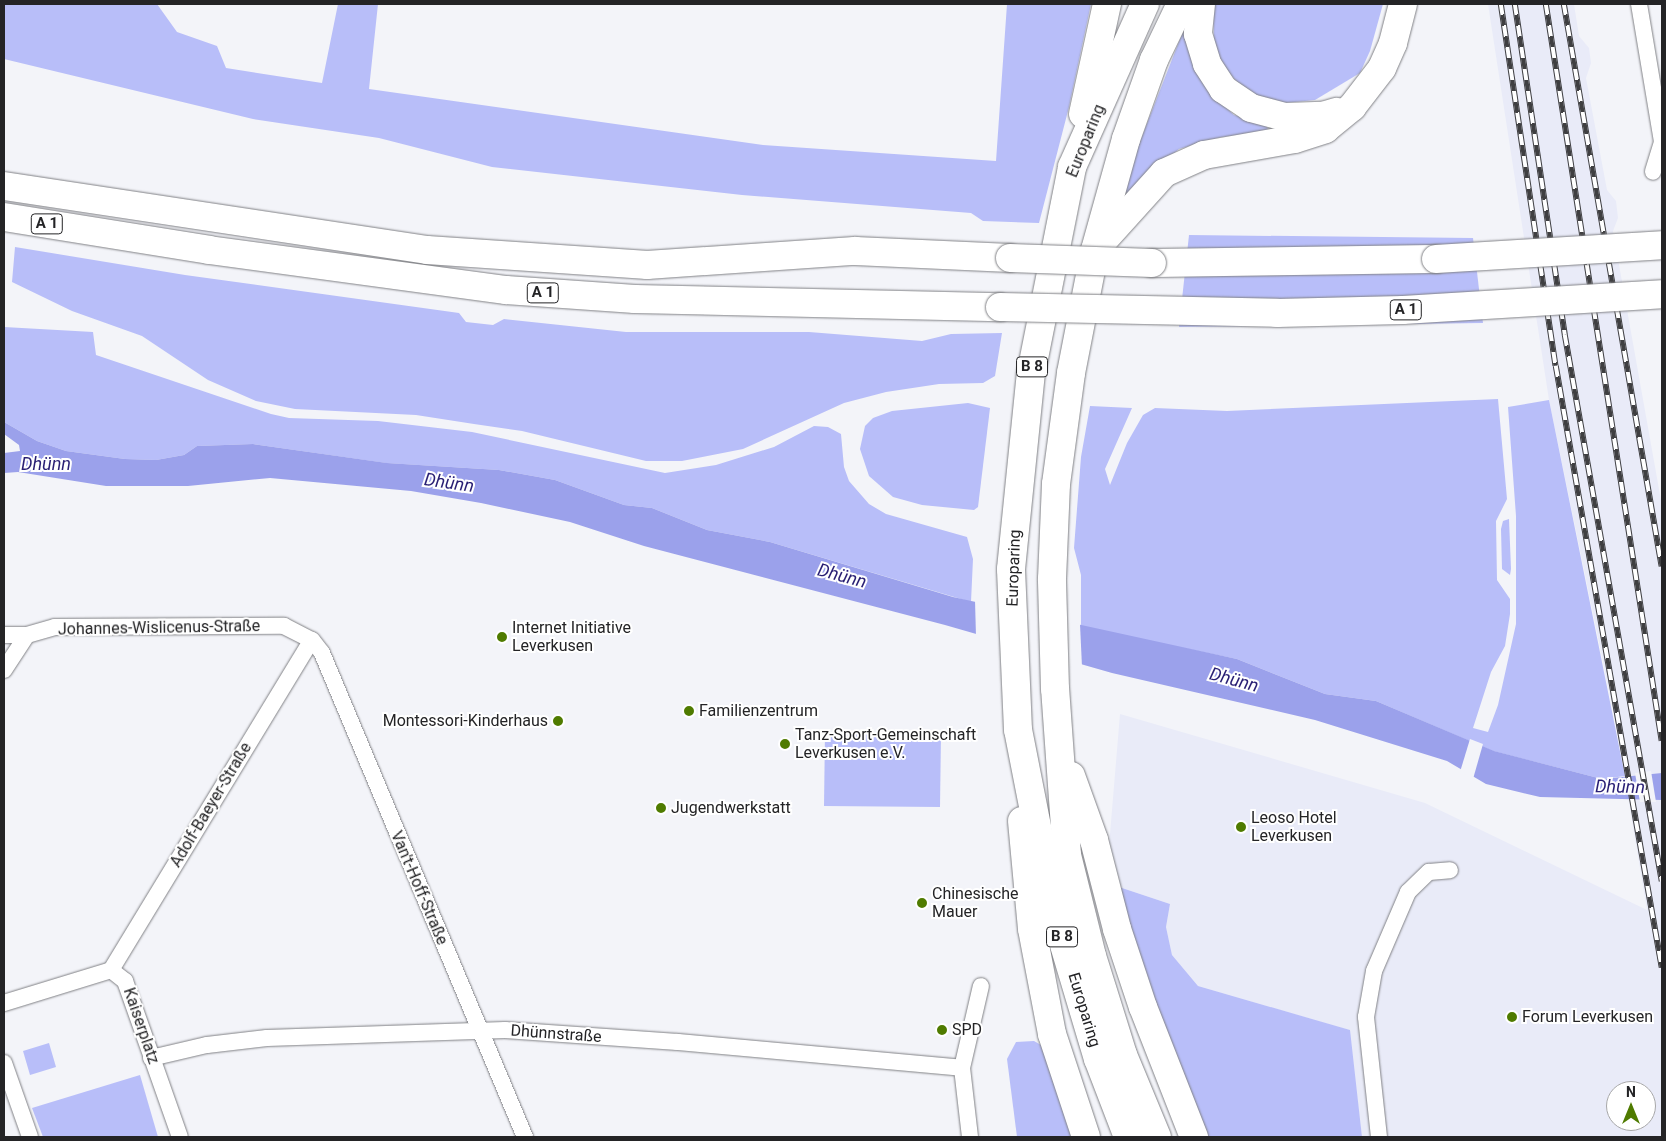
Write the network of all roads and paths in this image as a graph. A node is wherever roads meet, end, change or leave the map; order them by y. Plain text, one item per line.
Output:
1 (1107, 4) edge
2 (1145, 4) edge
3 (1181, 4) edge
4 (1200, 4) edge
5 (1403, 4) edge
6 (1639, 4) edge
7 (1352, 107) junction
8 (1662, 142) edge
9 (1072, 167) junction
10 (1653, 172) dead end
11 (4, 186) edge
12 (4, 217) edge
13 (4, 226) edge
14 (90, 232) junction
15 (1662, 245) edge
16 (1095, 250) junction
17 (1662, 294) edge
18 (4, 635) edge
19 (27, 635) junction
20 (312, 640) junction
21 (4, 670) edge
22 (1018, 730) junction
23 (1062, 751) junction
24 (1450, 870) dead end
25 (111, 970) junction
26 (981, 986) dead end
27 (4, 1003) edge
28 (480, 1031) junction
29 (151, 1058) junction
30 (4, 1063) edge
31 (962, 1068) junction
32 (10, 1102) edge
33 (30, 1137) edge
34 (180, 1137) edge
35 (525, 1137) edge
36 (970, 1137) edge
37 (1086, 1137) edge
38 (1128, 1137) edge
39 (1158, 1137) edge
40 (1194, 1137) edge
41 (1379, 1137) edge

1 - 9 highway
2 - 9 highway, Europaring / B 8
3 - 16 highway, Europaring / B 8
4 - 7 highway
5 - 7 highway
6 - 8 street
7 - 16 highway
8 - 10 street
9 - 22 highway, Europaring / B 8
11 - 15 highway, A 1, bridge
12 - 14 highway, A 1
13 - 14 highway
14 - 17 highway, A 1, bridge
16 - 23 highway, Europaring / B 8
18 - 19 street, Johannes-Wislicenus-Straße
19 - 20 street, Johannes-Wislicenus-Straße
19 - 21 street
20 - 25 street, Adolf-Baeyer-Straße
20 - 28 street, Van't-Hoff-Straße
22 - 37 highway
22 - 38 highway, Europaring / B 8
23 - 39 highway, Europaring / B 8
23 - 40 highway
24 - 41 street
25 - 27 street, Kaiserplatz
25 - 29 street, Kaiserplatz
26 - 31 street
28 - 29 street, Dhünnstraße
28 - 31 street, Dhünnstraße
28 - 35 street, Van't-Hoff-Straße
29 - 34 street, Kaiserplatz
30 - 32 street
31 - 36 street
32 - 33 street

